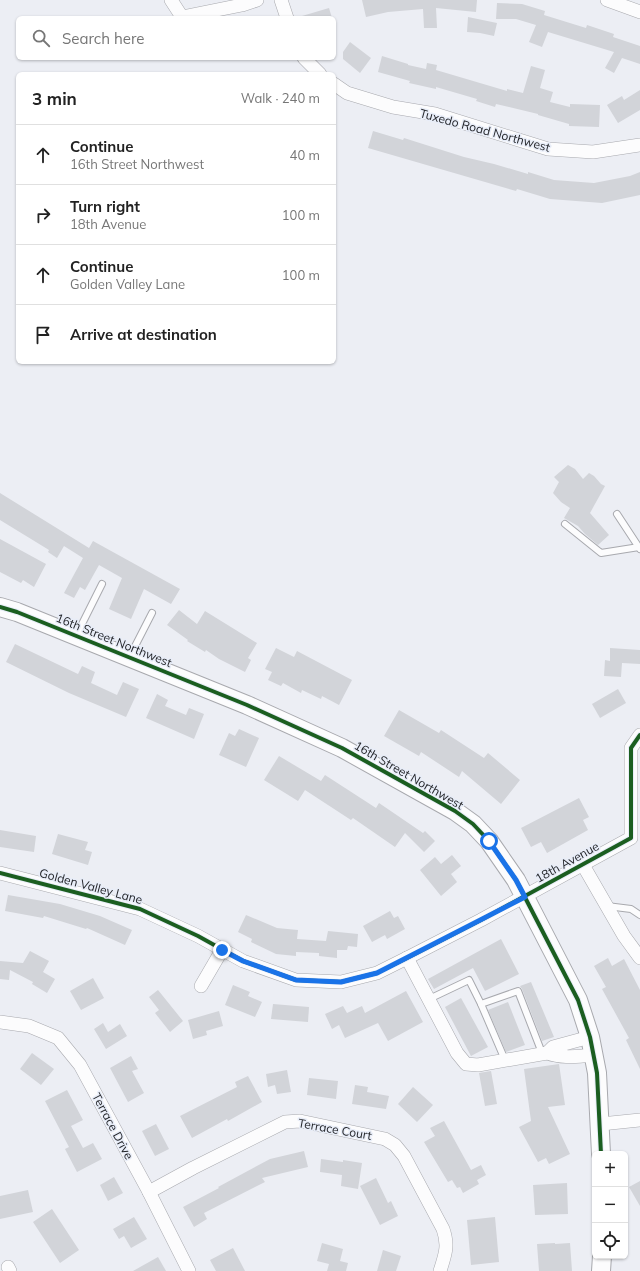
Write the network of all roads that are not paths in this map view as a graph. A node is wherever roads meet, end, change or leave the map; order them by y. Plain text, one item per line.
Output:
1 (170, 0) edge
2 (257, 0) edge
3 (281, 0) edge
4 (607, 0) edge
5 (640, 12) edge
6 (286, 16) edge
7 (306, 60) edge
8 (318, 72) edge
9 (336, 85) edge
10 (640, 145) edge
11 (617, 514) dead end
12 (565, 524) dead end
13 (639, 548) edge
14 (102, 584) dead end
15 (0, 607) edge
16 (152, 613) dead end
17 (76, 636) junction
18 (130, 658) junction
19 (640, 735) edge
20 (582, 865) junction
21 (0, 873) edge
22 (525, 897) junction
23 (607, 906) junction
24 (640, 915) edge
25 (222, 950) junction
26 (407, 958) junction
27 (640, 958) edge
28 (377, 973) joint
29 (201, 986) dead end
30 (429, 999) junction
31 (481, 1004) junction
32 (0, 1022) edge
33 (590, 1036) junction
34 (545, 1053) junction
35 (594, 1055) junction
36 (505, 1060) junction
37 (640, 1120) edge
38 (601, 1124) junction
39 (601, 1151) edge
40 (149, 1192) junction
41 (602, 1259) edge
42 (189, 1271) edge
43 (440, 1271) edge
44 (602, 1271) edge

1 - 2 street
3 - 6 street
4 - 5 street
7 - 8 street
9 - 10 street, Tuxedo Road Northwest
11 - 13 lane
12 - 13 lane
14 - 17 lane
15 - 17 street, 16th Street Northwest
16 - 18 lane
17 - 18 street, 16th Street Northwest
18 - 22 street, 16th Street Northwest
19 - 20 street, 18th Avenue
20 - 22 street, 18th Avenue
20 - 23 street
21 - 25 street, Golden Valley Lane
22 - 26 street, 18th Avenue
22 - 33 street, 16th Street Northwest
23 - 24 lane
23 - 27 street
25 - 28 street, Golden Valley Lane
25 - 29 street
26 - 28 street, 18th Avenue
26 - 30 street
30 - 31 lane
30 - 36 street
31 - 34 lane
31 - 36 lane
32 - 40 street, Terrace Drive
33 - 34 street
33 - 35 street, 16th Street Northwest
34 - 35 street
34 - 36 street
35 - 38 street, 16th Street Northwest
37 - 38 street
38 - 39 street, 16th Street Northwest
40 - 42 street, Terrace Drive
40 - 43 street, Terrace Court
41 - 44 street

